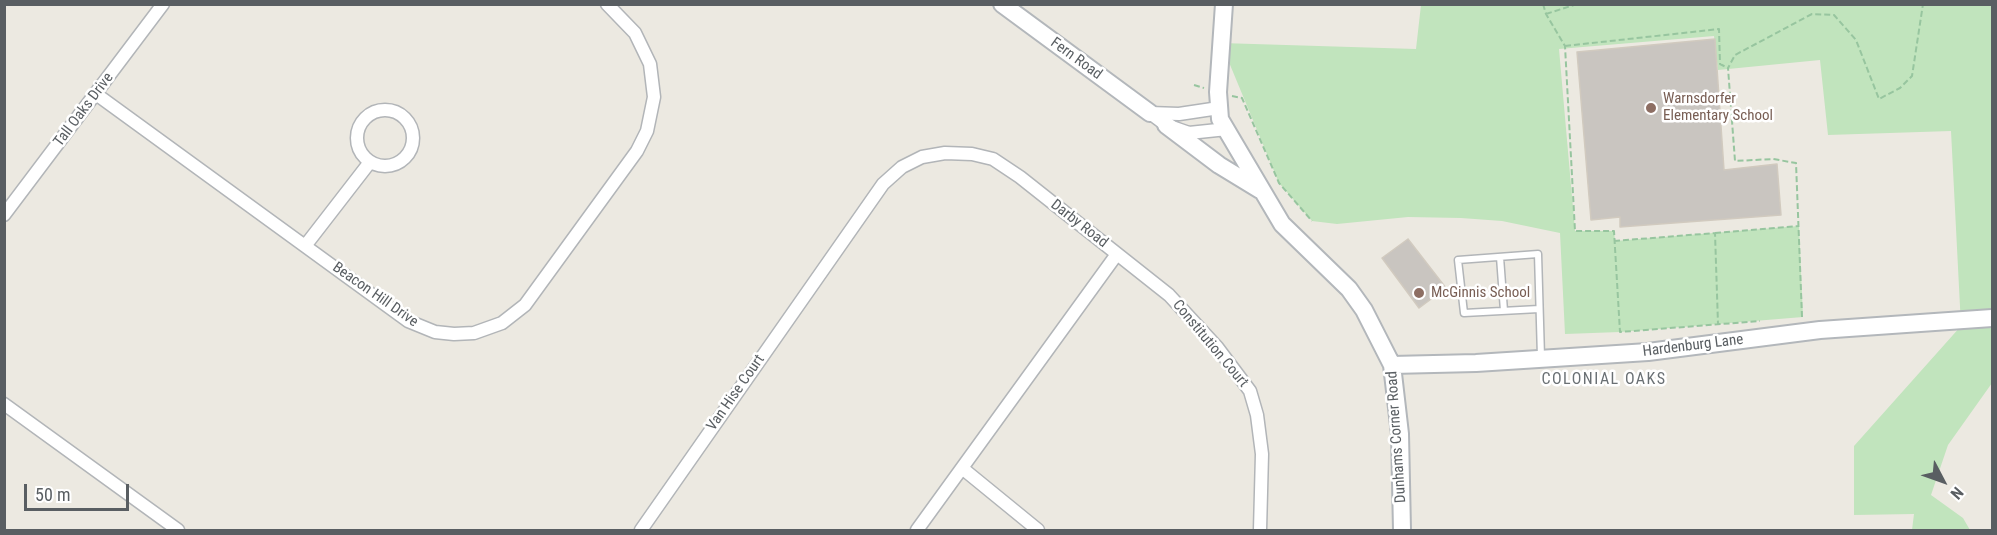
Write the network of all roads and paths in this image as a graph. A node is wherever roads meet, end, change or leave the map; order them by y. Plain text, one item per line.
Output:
1 (163, 4) edge
2 (607, 4) edge
3 (1002, 4) edge
4 (1224, 4) edge
5 (1544, 4) edge
6 (1577, 4) edge
7 (1923, 4) edge
8 (1546, 14) junction
9 (1565, 46) junction
10 (1728, 68) junction
11 (96, 94) junction
12 (1242, 98) dead end
13 (1219, 108) junction
14 (1150, 113) junction
15 (1166, 125) junction
16 (1227, 129) junction
17 (370, 162) junction
18 (1260, 190) junction
19 (4, 215) edge
20 (1312, 221) dead end
21 (1798, 226) junction
22 (1715, 232) junction
23 (1614, 241) junction
24 (305, 246) junction
25 (1117, 254) junction
26 (831, 256) joint
27 (1500, 257) junction
28 (1539, 309) junction
29 (1504, 311) junction
30 (1792, 318) dead end
31 (1992, 318) edge
32 (1760, 321) dead end
33 (1718, 324) junction
34 (1541, 358) junction
35 (1392, 365) junction
36 (4, 404) edge
37 (962, 468) junction
38 (178, 531) edge
39 (641, 531) edge
40 (917, 531) edge
41 (1038, 531) edge
42 (1260, 531) edge
43 (1402, 531) edge

1 - 11 street, Tall Oaks Drive
2 - 24 street, Beacon Hill Drive
3 - 14 street, Fern Road
4 - 13 street, Dunhams Corner Road
5 - 8 path
6 - 8 path
7 - 10 path
8 - 9 path
9 - 10 path
9 - 23 path
10 - 21 path
11 - 19 street, Tall Oaks Drive
11 - 24 street, Beacon Hill Drive
12 - 20 path
13 - 14 street
13 - 16 street, Dunhams Corner Road
14 - 15 street, Fern Road
15 - 16 street, Fern Road
15 - 18 street
16 - 18 street, Dunhams Corner Road
17 - 17 street
17 - 24 street
18 - 35 street, Dunhams Corner Road
21 - 22 path
21 - 30 path
22 - 23 path
22 - 33 path
23 - 33 path
25 - 26 street, Darby Road
25 - 37 street, Darby Road
25 - 42 street, Constitution Court
26 - 39 street, Van Hise Court
27 - 28 lane
27 - 29 lane
27 - 29 lane
28 - 29 lane
28 - 34 lane
31 - 34 street, Hardenburg Lane
32 - 33 path
34 - 35 street, Hardenburg Lane
35 - 43 street, Dunhams Corner Road
36 - 38 street
37 - 40 street, Darby Road
37 - 41 street

